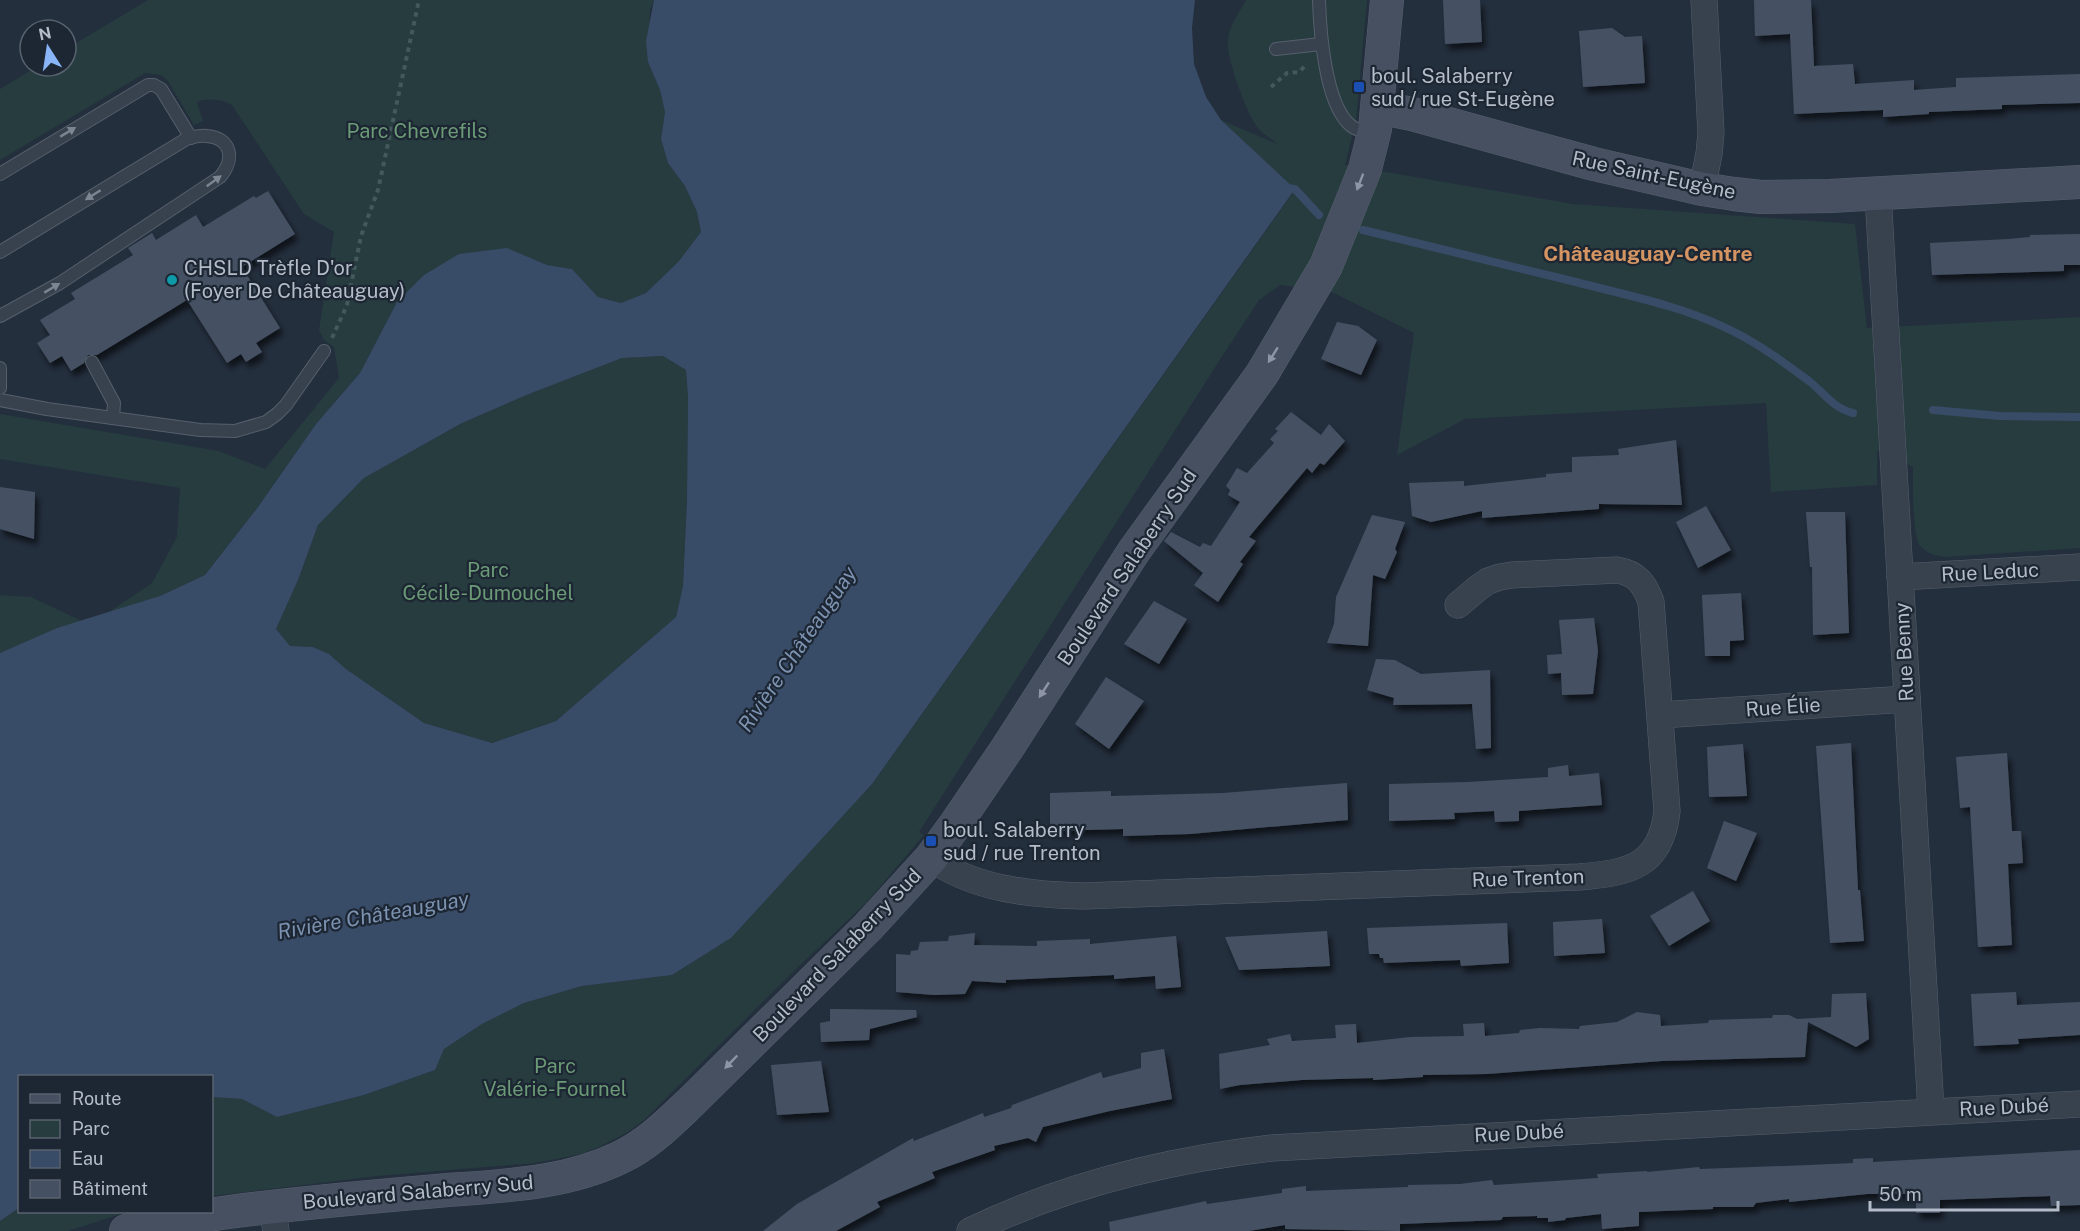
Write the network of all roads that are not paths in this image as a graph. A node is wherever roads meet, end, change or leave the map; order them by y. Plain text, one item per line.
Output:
1 (1319, 0) edge
2 (1387, 0) edge
3 (1704, 0) edge
4 (1321, 44) junction
5 (1276, 49) dead end
6 (1376, 120) junction
7 (190, 138) junction
8 (0, 174) edge
9 (2080, 182) edge
10 (1702, 189) junction
11 (1878, 194) junction
12 (0, 252) edge
13 (0, 316) edge
14 (324, 351) road end
15 (92, 362) dead end
16 (0, 368) edge
17 (0, 388) edge
18 (0, 400) edge
19 (113, 418) junction
20 (2080, 567) edge
21 (1900, 577) junction
22 (1458, 605) dead end
23 (1907, 699) junction
24 (1660, 715) junction
25 (931, 858) junction
26 (2080, 1104) edge
27 (1931, 1111) junction
28 (274, 1219) edge
29 (126, 1231) edge
30 (970, 1231) edge

1 - 4 lane
2 - 6 street, Boulevard Salaberry Sud
3 - 10 street
4 - 5 lane
4 - 6 lane
6 - 10 street, Rue Saint-Eugène
6 -> 25 street, Boulevard Salaberry Sud
8 -> 7 lane
7 -> 12 lane
13 -> 7 lane
9 - 11 street, Rue Saint-Eugène
10 - 11 street, Rue Saint-Eugène
11 - 21 street, Rue Benny
14 - 19 lane
15 - 19 lane
16 - 17 lane
18 - 19 lane
20 - 21 street, Rue Leduc
21 - 23 street, Rue Benny
22 - 24 street, Rue Trenton
23 - 24 street, Rue Élie
23 - 27 street, Rue Benny
24 - 25 street, Rue Trenton
25 -> 28 street, Boulevard Salaberry Sud
26 - 27 street, Rue Dubé
27 - 30 street, Rue Dubé
28 - 29 street, Boulevard Salaberry Sud

